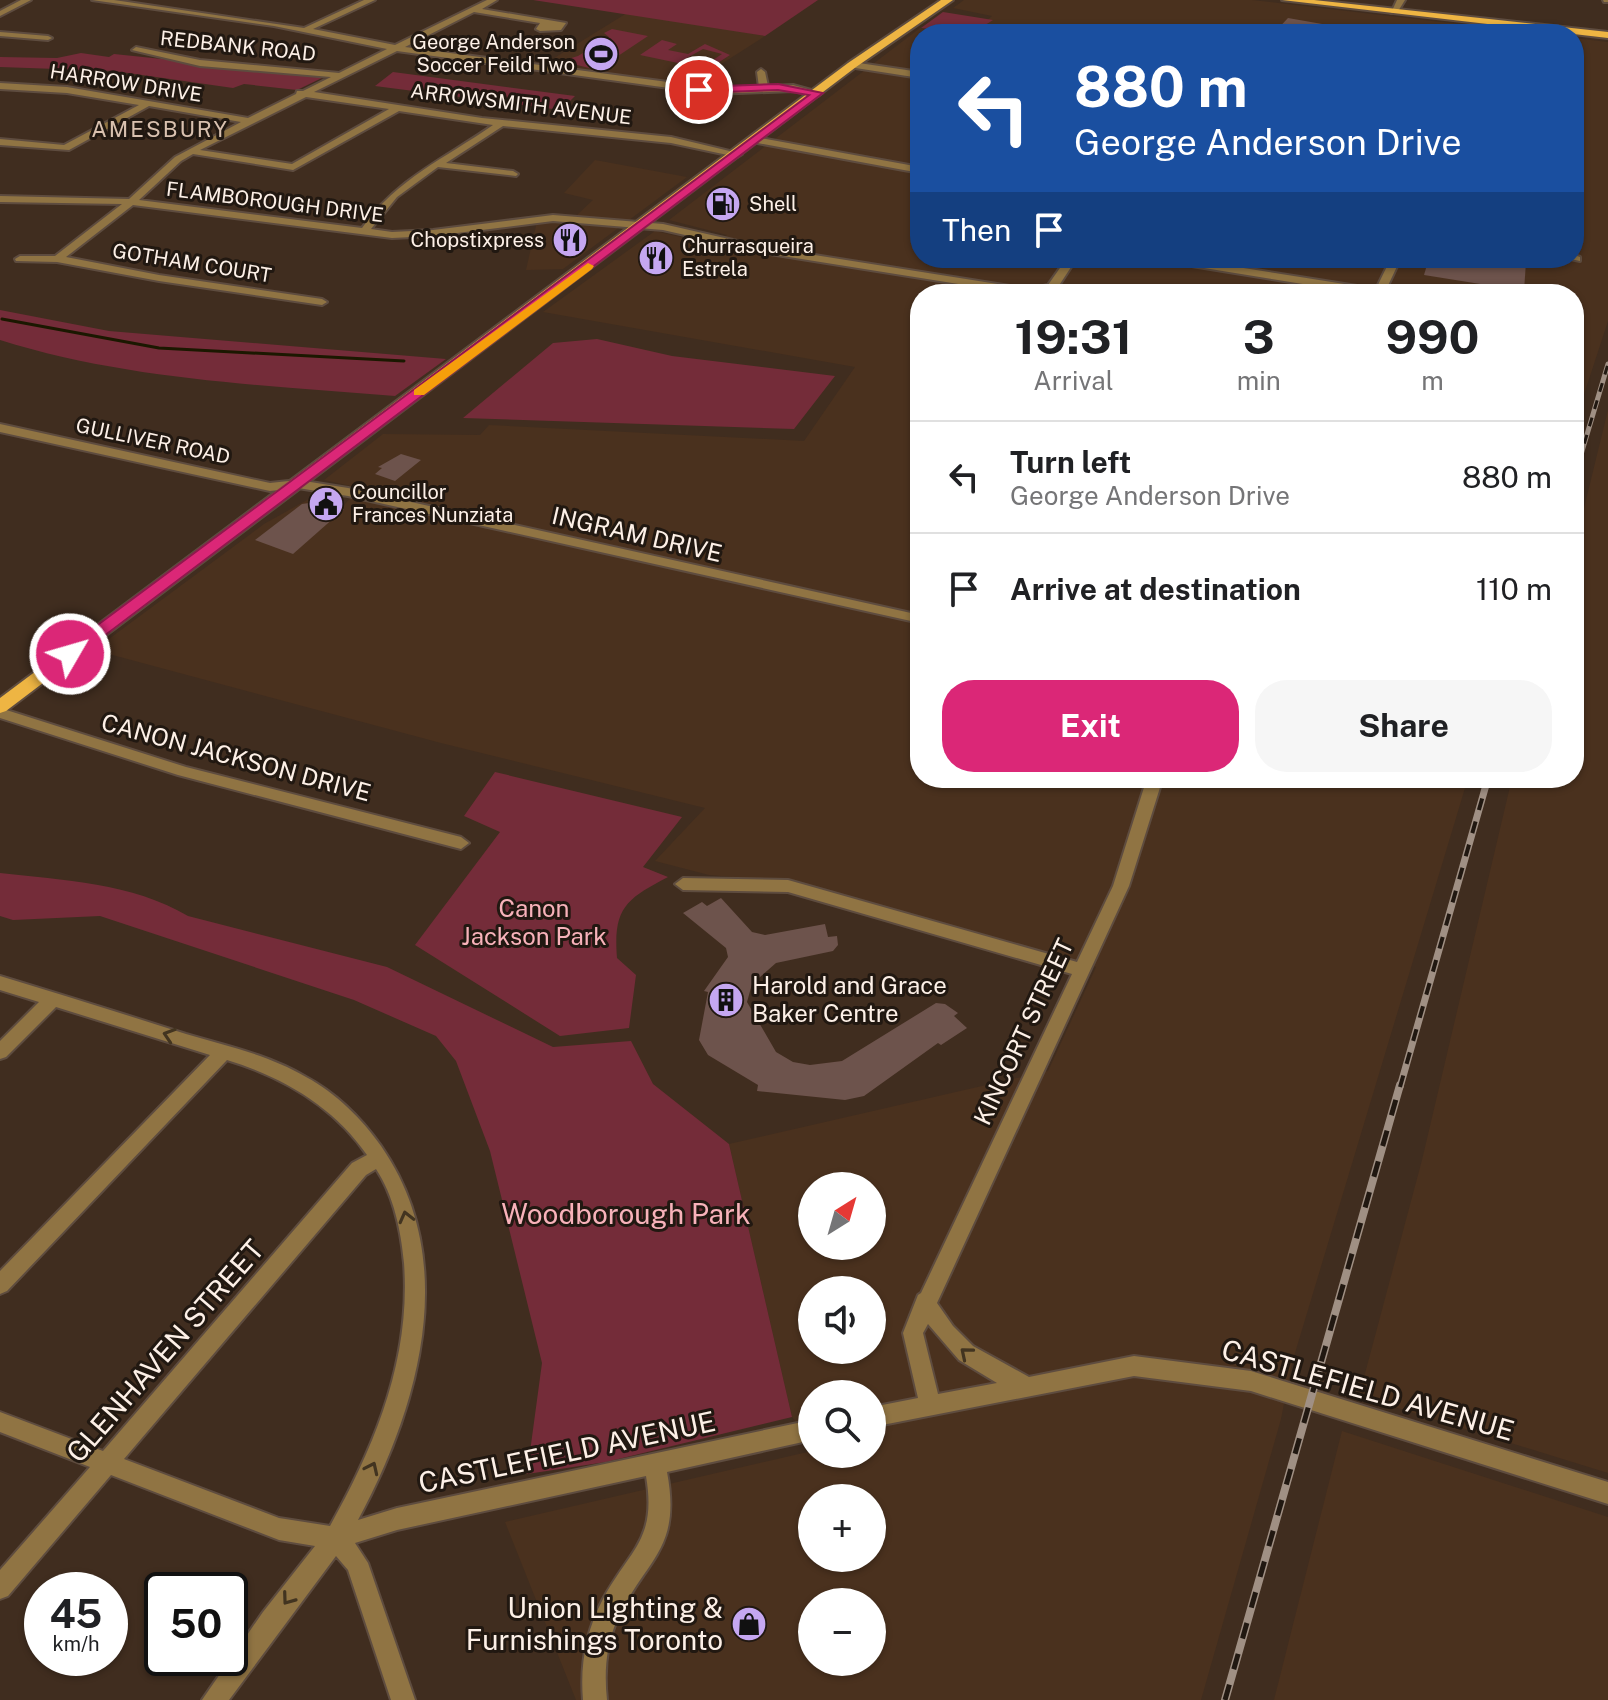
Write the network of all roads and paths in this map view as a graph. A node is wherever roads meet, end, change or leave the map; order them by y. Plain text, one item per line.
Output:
1 (27, 0) edge
2 (96, 0) edge
3 (371, 0) edge
4 (493, 0) edge
5 (1287, 0) edge
6 (1318, 0) edge
7 (1401, 0) edge
8 (127, 1) edge
9 (937, 3) edge
10 (472, 10) junction
11 (1394, 11) junction
12 (0, 14) edge
13 (545, 21) dead end
14 (1482, 24) edge
15 (305, 30) junction
16 (0, 34) edge
17 (1584, 34) edge
18 (1608, 37) edge
19 (48, 38) dead end
20 (395, 48) junction
21 (136, 50) dead end
22 (852, 65) junction
23 (761, 72) dead end
24 (910, 74) edge
25 (338, 75) junction
26 (0, 86) edge
27 (764, 88) junction
28 (300, 93) junction
29 (818, 93) junction
30 (147, 104) junction
31 (398, 108) junction
32 (246, 120) junction
33 (501, 123) junction
34 (755, 140) junction
35 (0, 142) edge
36 (191, 151) junction
37 (737, 154) junction
38 (435, 164) junction
39 (910, 168) edge
40 (513, 174) dead end
41 (0, 199) edge
42 (131, 202) junction
43 (641, 226) junction
44 (364, 232) junction
45 (20, 259) dead end
46 (57, 259) junction
47 (1250, 268) edge
48 (972, 284) edge
49 (1333, 284) edge
50 (322, 302) dead end
51 (0, 428) edge
52 (298, 484) junction
53 (910, 617) edge
54 (0, 710) edge
55 (1152, 788) edge
56 (461, 843) dead end
57 (683, 884) dead end
58 (1082, 970) junction
59 (0, 983) edge
60 (53, 999) junction
61 (0, 1052) edge
62 (224, 1052) junction
63 (379, 1158) junction
64 (0, 1285) edge
65 (925, 1301) junction
66 (1024, 1385) junction
67 (930, 1404) junction
68 (886, 1414) edge
69 (0, 1422) edge
70 (798, 1433) edge
71 (107, 1463) junction
72 (655, 1465) junction
73 (1608, 1493) edge
74 (336, 1538) junction
75 (0, 1588) edge
76 (214, 1700) edge
77 (403, 1700) edge
78 (595, 1700) edge

1 - 12 street
2 - 8 street
3 - 15 street
4 - 10 street
5 - 11 main road
6 - 11 main road
7 - 11 street
8 - 15 street
9 - 22 main road
10 - 13 street
10 - 20 street
11 - 14 main road
15 - 20 street
16 - 19 street
17 - 18 main road
20 - 25 street
20 - 27 street
21 - 25 street, REDBANK ROAD
22 - 24 street
22 - 29 main road
23 - 27 street
25 - 28 street
26 - 30 street, HARROW DRIVE
27 - 29 street
28 - 31 street, ARROWSMITH AVENUE
28 - 32 street
29 - 34 main road
30 - 32 street, HARROW DRIVE
30 - 35 street
31 - 33 street, ARROWSMITH AVENUE
31 - 36 street
32 - 36 street
33 - 37 street, ARROWSMITH AVENUE
33 - 38 street
34 - 37 main road
34 - 39 street
36 - 42 street
37 - 43 main road
38 - 40 street
38 - 44 street
41 - 42 street, FLAMBOROUGH DRIVE
42 - 44 street, FLAMBOROUGH DRIVE
42 - 46 street
43 - 44 street, FLAMBOROUGH DRIVE
43 - 48 street, FLAMBOROUGH DRIVE
43 - 52 main road
45 - 46 street, GOTHAM COURT
46 - 50 street, GOTHAM COURT
47 - 49 street
51 - 52 street, GULLIVER ROAD
52 - 53 street, INGRAM DRIVE
52 - 54 main road
54 - 56 street, CANON JACKSON DRIVE
55 - 58 street, KINCORT STREET
57 - 58 street
58 - 65 street, KINCORT STREET
59 - 60 street
60 - 61 street
62 -> 60 street
62 - 63 street
62 - 64 street
63 - 71 street, GLENHAVEN STREET
74 -> 63 street
66 -> 65 street
65 - 67 street, KINCORT STREET
66 - 67 street, CASTLEFIELD AVENUE
66 - 73 street, CASTLEFIELD AVENUE
67 - 68 street, CASTLEFIELD AVENUE
69 - 71 street
70 - 72 street, CASTLEFIELD AVENUE
71 - 74 street
71 - 75 street, GLENHAVEN STREET
72 - 74 street, CASTLEFIELD AVENUE
72 - 78 street
74 -> 76 street
74 - 77 street

